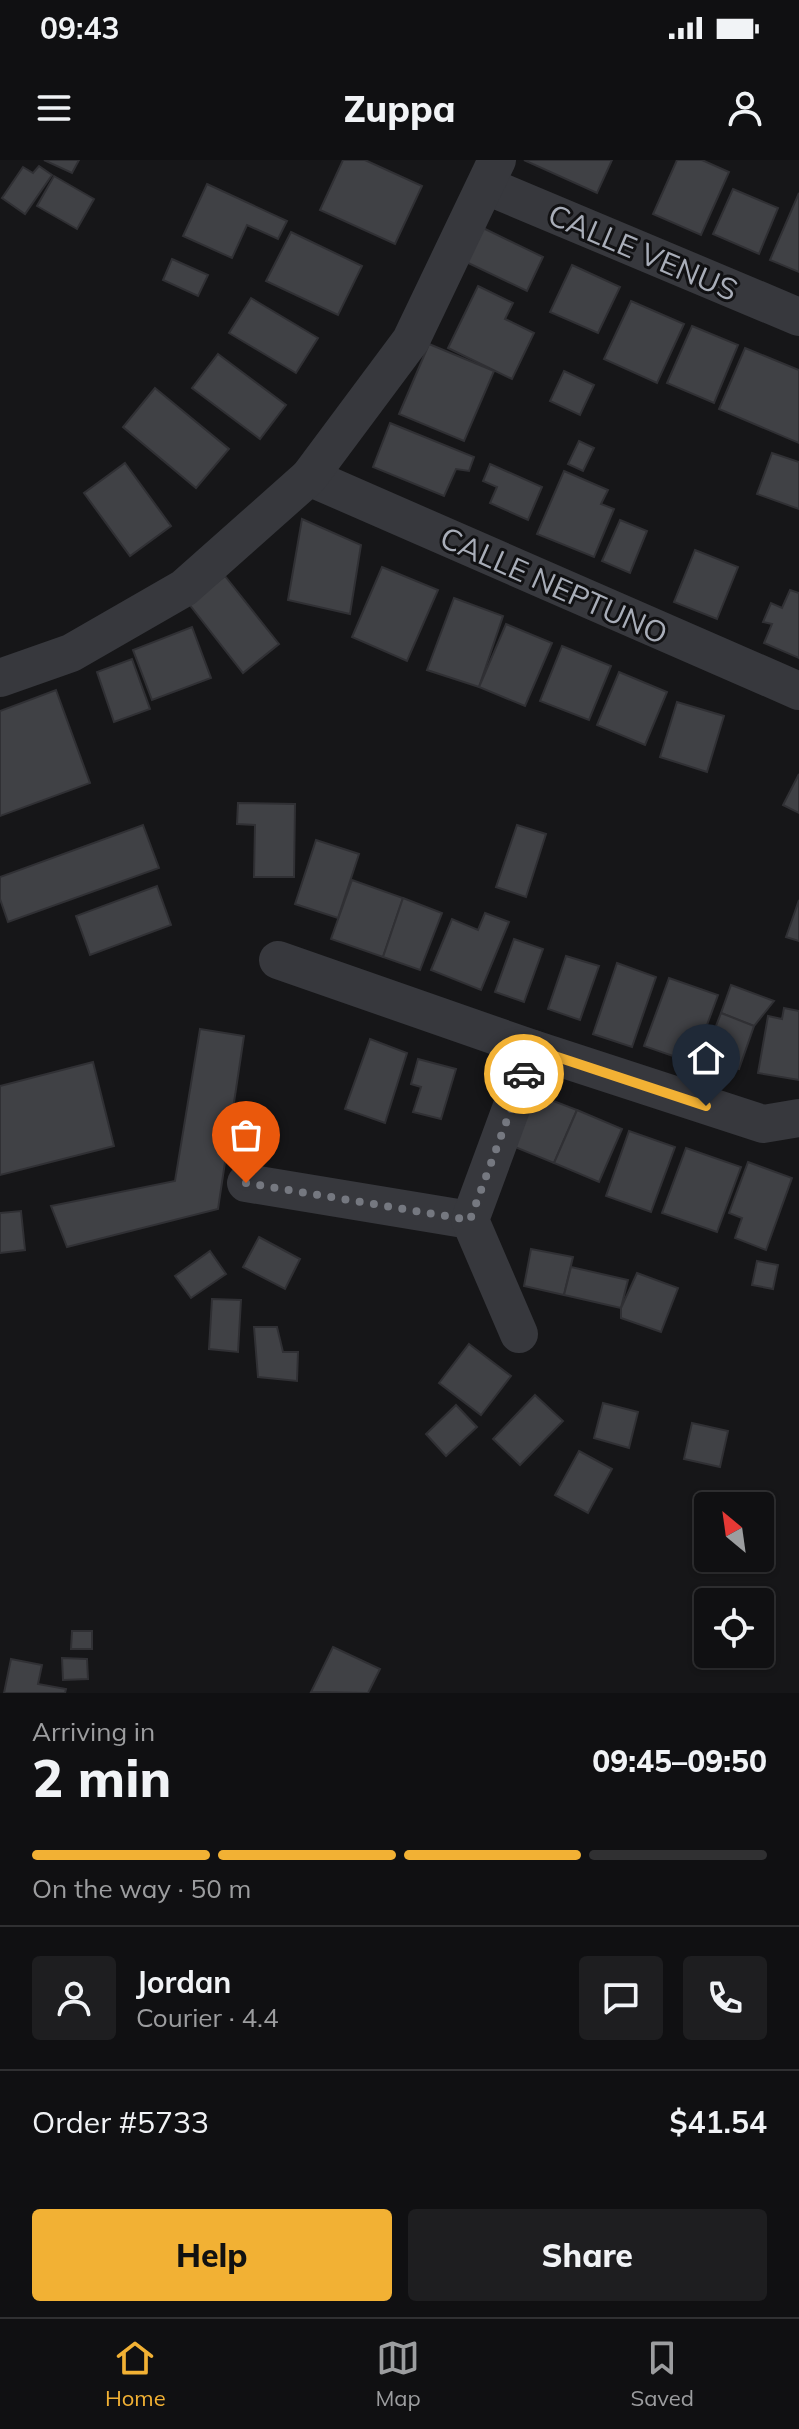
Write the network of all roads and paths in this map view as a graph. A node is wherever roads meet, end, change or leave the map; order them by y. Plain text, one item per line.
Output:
1 (492, 173) edge
2 (799, 317) edge
3 (309, 477) junction
4 (0, 678) edge
5 (799, 691) edge
6 (278, 960) dead end
7 (533, 1049) junction
8 (799, 1118) edge
9 (246, 1183) dead end
10 (470, 1220) junction
11 (519, 1334) dead end

1 - 2 street, CALLE VENUS
1 - 3 street
3 - 4 street
3 - 5 street, CALLE NEPTUNO
6 - 7 street
7 - 8 street
7 - 10 street
9 - 10 street
10 - 11 street

